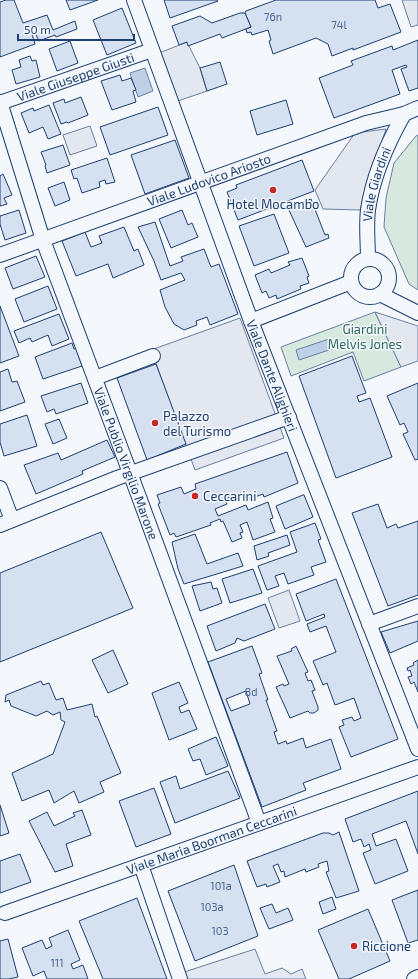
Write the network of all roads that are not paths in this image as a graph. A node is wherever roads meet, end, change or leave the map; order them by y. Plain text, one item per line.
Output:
1 (134, 0) edge
2 (152, 50) junction
3 (0, 103) edge
4 (418, 108) edge
5 (404, 114) junction
6 (201, 183) junction
7 (43, 240) junction
8 (0, 255) edge
9 (368, 260) junction
10 (352, 282) junction
11 (380, 294) junction
12 (418, 313) edge
13 (252, 321) junction
14 (153, 356) dead end
15 (95, 378) junction
16 (289, 417) junction
17 (131, 473) junction
18 (0, 488) edge
19 (6, 523) edge
20 (418, 606) edge
21 (369, 624) junction
22 (418, 748) edge
23 (418, 767) edge
24 (259, 823) junction
25 (141, 865) junction
26 (5, 913) dead end
27 (418, 977) edge
28 (180, 979) edge
29 (414, 979) edge

1 - 2 street, Viale Dante Alighieri
2 - 3 street, Viale Giuseppe Giusti
2 - 6 street, Viale Dante Alighieri
3 - 7 street, Viale Publio Virgilio Marone
4 - 5 street, Viale Ludovico Ariosto
5 - 6 street, Viale Ludovico Ariosto
5 - 9 street, Viale Giardini
6 - 7 street, Viale Ludovico Ariosto
6 - 13 street, Viale Dante Alighieri
7 - 8 street, Viale Ludovico Ariosto
7 - 15 street, Viale Publio Virgilio Marone
9 - 10 street
9 - 11 street
10 - 11 street
10 - 13 street
11 - 12 street
13 - 16 street, Viale Dante Alighieri
14 - 15 street
15 - 17 street, Viale Publio Virgilio Marone
16 - 17 street
16 - 21 street, Viale Dante Alighieri
17 - 19 street
17 - 24 street, Viale Publio Virgilio Marone
18 - 19 street
20 - 21 street
21 - 22 street, Viale Dante Alighieri
23 - 24 street, Viale Maria Boorman Ceccarini
24 - 25 street, Viale Maria Boorman Ceccarini
25 - 26 street, Viale Maria Boorman Ceccarini
25 - 28 street
27 - 29 street

